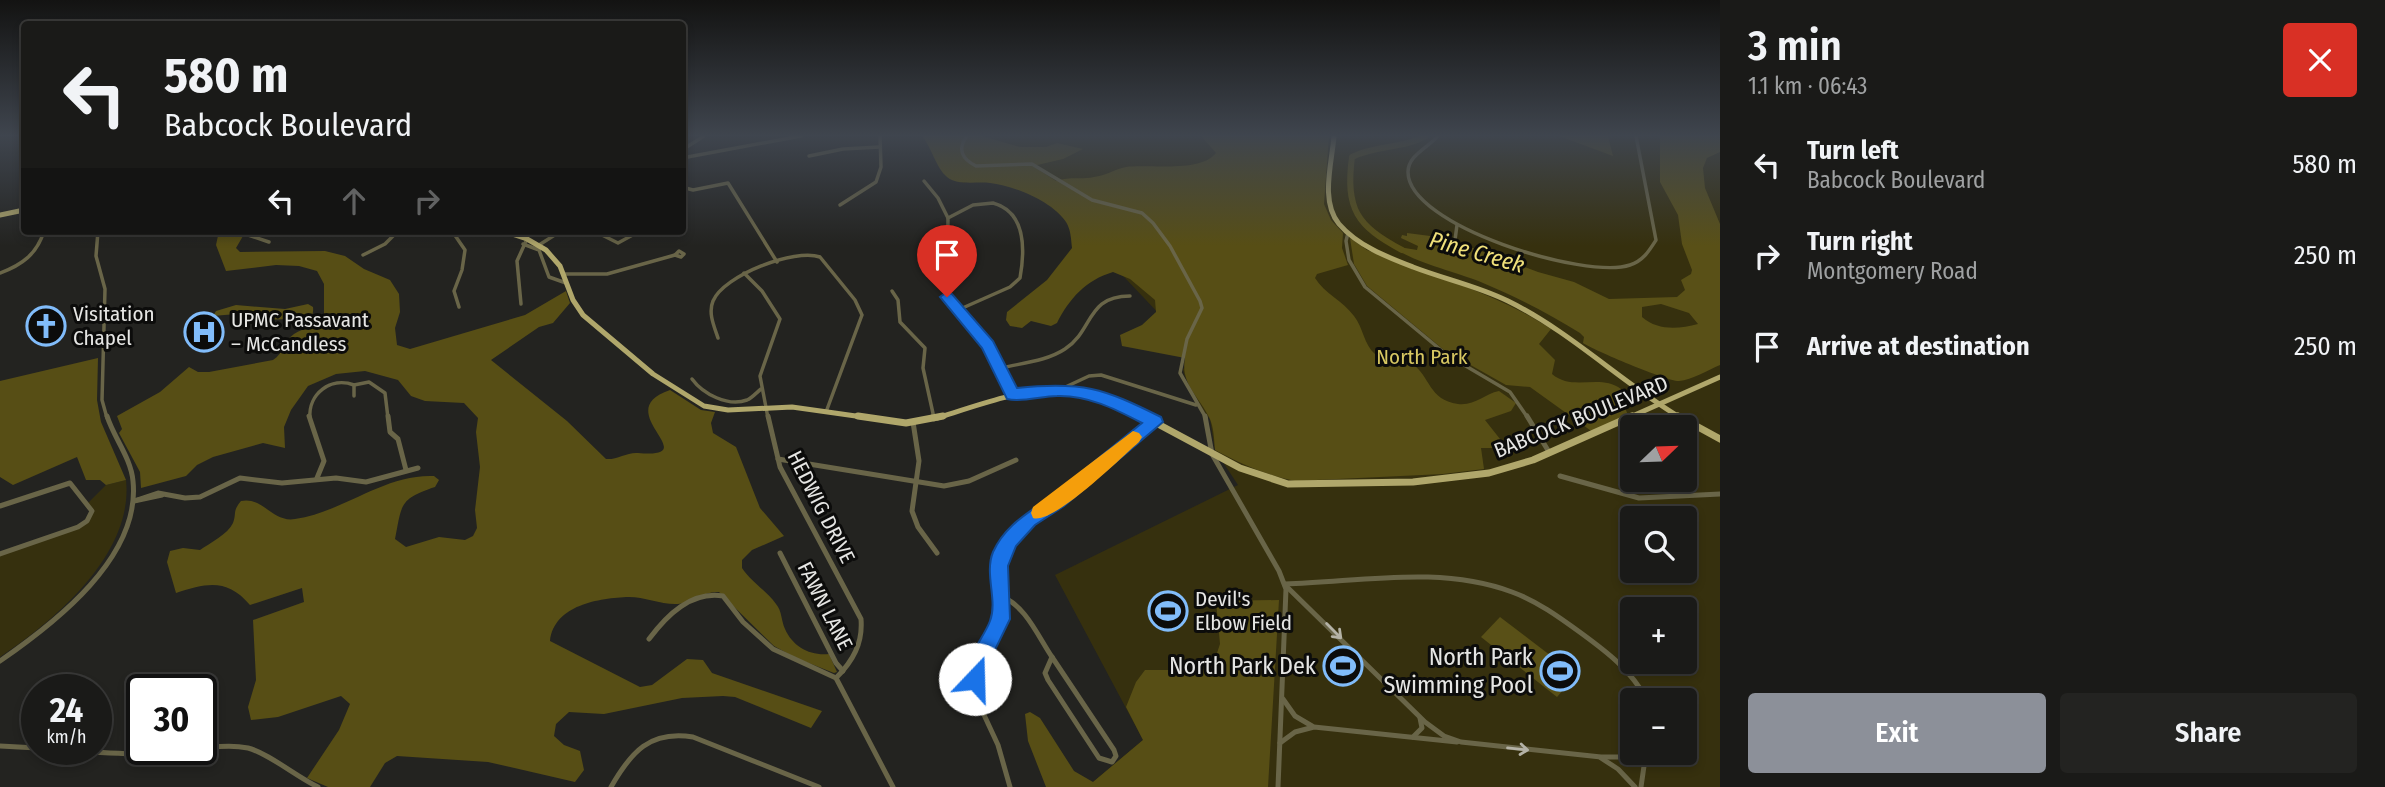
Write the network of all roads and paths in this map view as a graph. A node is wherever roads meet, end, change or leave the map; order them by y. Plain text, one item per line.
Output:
1 (879, 173) edge
2 (1047, 173) edge
3 (1331, 173) edge
4 (1409, 173) edge
5 (1643, 173) edge
6 (924, 181) dead end
7 (686, 188) edge
8 (840, 205) dead end
9 (21, 211) edge
10 (0, 215) edge
11 (948, 218) junction
12 (1457, 225) junction
13 (1348, 233) junction
14 (43, 235) edge
15 (97, 235) edge
16 (244, 235) edge
17 (394, 235) edge
18 (455, 235) edge
19 (512, 235) edge
20 (555, 235) edge
21 (602, 235) edge
22 (633, 235) edge
23 (1455, 240) dead end
24 (525, 241) junction
25 (269, 242) dead end
26 (539, 245) junction
27 (363, 255) dead end
28 (675, 255) dead end
29 (777, 262) junction
30 (0, 273) edge
31 (744, 273) junction
32 (564, 274) junction
33 (567, 283) junction
34 (892, 291) dead end
35 (1130, 296) dead end
36 (521, 304) dead end
37 (459, 307) dead end
38 (957, 310) junction
39 (718, 338) dead end
40 (1001, 368) junction
41 (1720, 377) edge
42 (692, 379) dead end
43 (354, 385) junction
44 (761, 389) junction
45 (1059, 390) junction
46 (1013, 394) junction
47 (354, 396) dead end
48 (1660, 404) junction
49 (1196, 405) junction
50 (766, 408) junction
51 (826, 412) junction
52 (934, 419) junction
53 (1152, 420) junction
54 (913, 422) junction
55 (1720, 439) edge
56 (1212, 453) junction
57 (1549, 453) junction
58 (778, 459) junction
59 (1016, 460) dead end
60 (418, 468) dead end
61 (1240, 468) junction
62 (406, 470) junction
63 (1560, 476) dead end
64 (317, 478) junction
65 (1226, 478) junction
66 (916, 483) junction
67 (1720, 494) edge
68 (133, 501) junction
69 (0, 506) edge
70 (780, 553) dead end
71 (937, 553) dead end
72 (0, 554) edge
73 (1285, 584) junction
74 (1001, 597) junction
75 (649, 639) dead end
76 (1052, 656) junction
77 (0, 661) edge
78 (843, 671) junction
79 (836, 678) junction
80 (1640, 688) edge
81 (1283, 698) junction
82 (1419, 716) junction
83 (1314, 727) junction
84 (1412, 737) junction
85 (1461, 742) junction
86 (1280, 743) junction
87 (0, 746) edge
88 (21, 747) edge
89 (112, 752) edge
90 (1620, 756) edge
91 (1601, 757) junction
92 (1644, 765) edge
93 (318, 787) edge
94 (611, 787) edge
95 (819, 787) edge
96 (893, 787) edge
97 (1010, 787) edge
98 (1278, 787) edge
99 (1635, 787) edge
100 (1641, 787) edge

1 - 8 street
2 - 49 street
3 - 13 main road
4 - 12 street
5 - 12 street
6 - 11 street
7 - 29 street
9 - 10 main road
11 - 38 street
11 - 38 street
12 - 23 street
13 - 48 main road
13 - 57 street
14 - 30 street
15 - 68 street
16 - 25 street
17 - 27 street
18 - 37 street
19 - 24 main road, BABCOCK BOULEVARD
20 - 26 street
21 - 22 street
24 - 26 main road, BABCOCK BOULEVARD
24 - 33 street
24 - 36 street
26 - 32 main road, BABCOCK BOULEVARD
28 - 32 street
29 - 31 street
29 - 51 street
31 - 39 street
31 - 44 street, HEDWIG DRIVE
32 - 33 main road, BABCOCK BOULEVARD
33 - 50 main road, BABCOCK BOULEVARD
34 - 52 street
35 - 40 street
38 - 40 street
40 - 46 street
41 - 48 main road, BABCOCK BOULEVARD
42 - 44 street
43 - 47 street
43 - 62 street
43 - 64 street
44 - 50 street, HEDWIG DRIVE
45 - 46 main road, BABCOCK BOULEVARD
45 - 49 street
45 - 53 main road, BABCOCK BOULEVARD
46 - 52 main road, BABCOCK BOULEVARD
48 - 55 main road
48 - 57 main road, BABCOCK BOULEVARD
49 - 56 street
50 - 51 main road, BABCOCK BOULEVARD
50 - 58 street, HEDWIG DRIVE
51 - 54 main road, BABCOCK BOULEVARD
52 - 54 main road, BABCOCK BOULEVARD
53 - 56 main road, BABCOCK BOULEVARD
53 - 74 street
54 - 66 street
56 - 61 main road, BABCOCK BOULEVARD
56 - 65 street
57 - 61 main road, BABCOCK BOULEVARD
58 - 66 street
58 - 78 street, HEDWIG DRIVE
59 - 66 street
60 - 62 street
61 - 65 street
62 - 64 street
63 - 67 street
64 - 68 street
65 - 73 street
66 - 71 street
68 - 77 street
69 - 72 street
70 - 78 street, FAWN LANE
73 - 80 street
73 - 81 street
73 -> 82 street
74 - 76 street
74 - 97 street
75 - 79 street
76 - 76 street
78 - 79 street, HEDWIG DRIVE
79 - 96 street
81 - 83 street
81 - 86 street
82 - 84 street
82 - 85 street
83 - 84 street
83 - 86 street
84 - 85 street
85 -> 91 street
86 - 98 street
87 - 88 street
89 - 93 street
90 - 91 street
91 - 99 street
92 - 100 street
94 - 95 street

